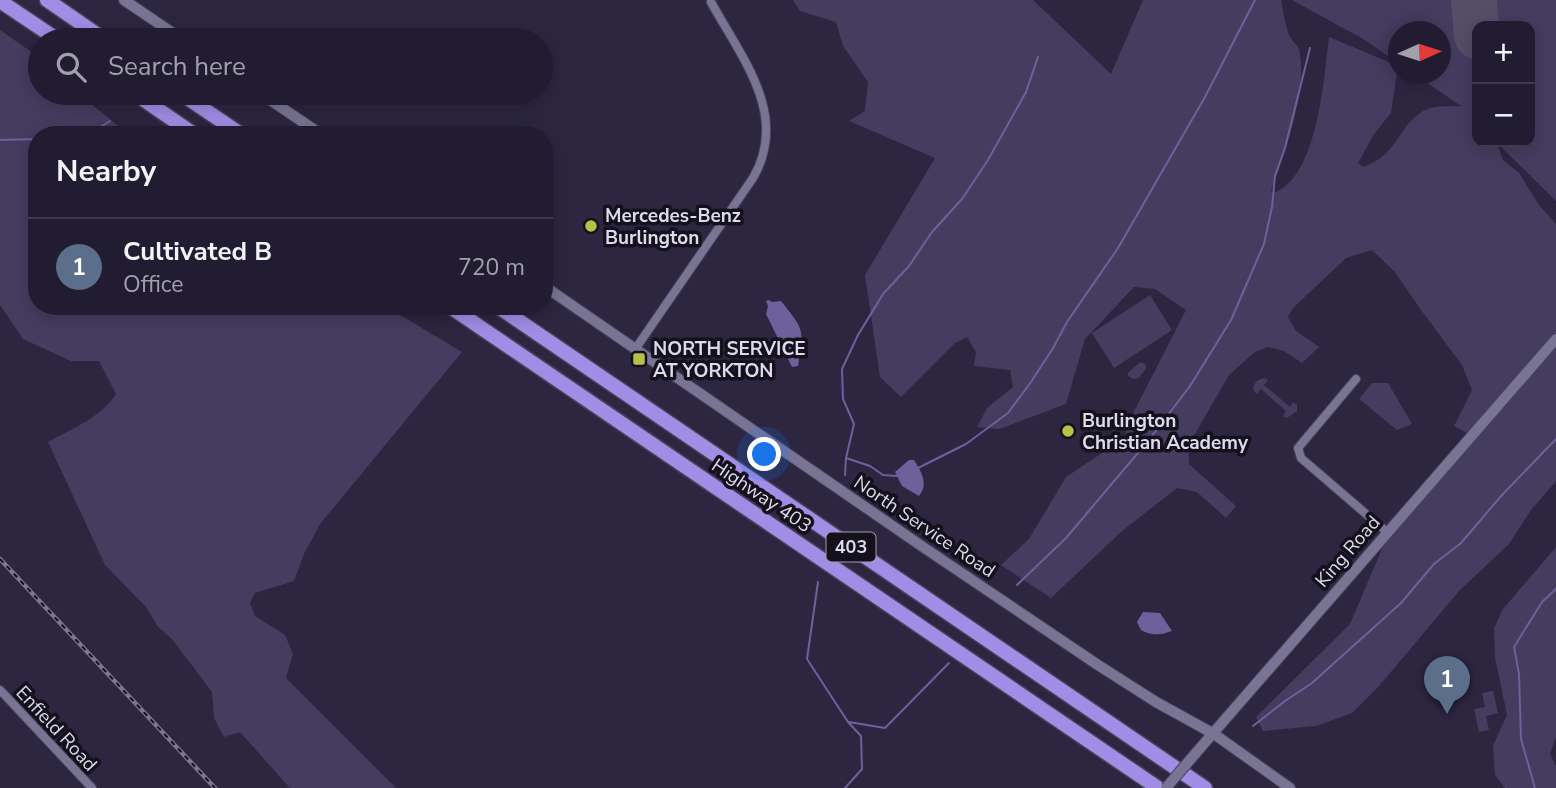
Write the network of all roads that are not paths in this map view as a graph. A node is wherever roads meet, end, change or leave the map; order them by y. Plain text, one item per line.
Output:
1 (47, 0) edge
2 (124, 0) edge
3 (0, 1) edge
4 (711, 2) edge
5 (40, 28) edge
6 (88, 28) edge
7 (165, 28) edge
8 (151, 105) edge
9 (198, 105) edge
10 (278, 105) edge
11 (182, 126) edge
12 (229, 126) edge
13 (309, 126) edge
14 (553, 292) edge
15 (462, 315) edge
16 (510, 315) edge
17 (1556, 339) edge
18 (636, 348) junction
19 (1356, 379) dead end
20 (1387, 532) junction
21 (0, 690) edge
22 (1213, 734) junction
23 (92, 788) edge
24 (1162, 788) edge
25 (1205, 788) edge
26 (1290, 788) edge

1 - 6 highway
2 - 7 street
3 - 5 highway
4 - 18 street
8 - 11 highway
9 - 12 highway
10 - 13 street
14 - 18 street, North Service Road
15 - 24 highway, Highway 403 / 403
16 - 25 highway, Highway 403 / 403
17 - 20 street, King Road
18 - 22 street, North Service Road
19 - 20 street
20 - 22 street, King Road
21 - 23 street, Enfield Road
22 - 24 street, King Road, bridge
22 - 26 street, North Service Road

